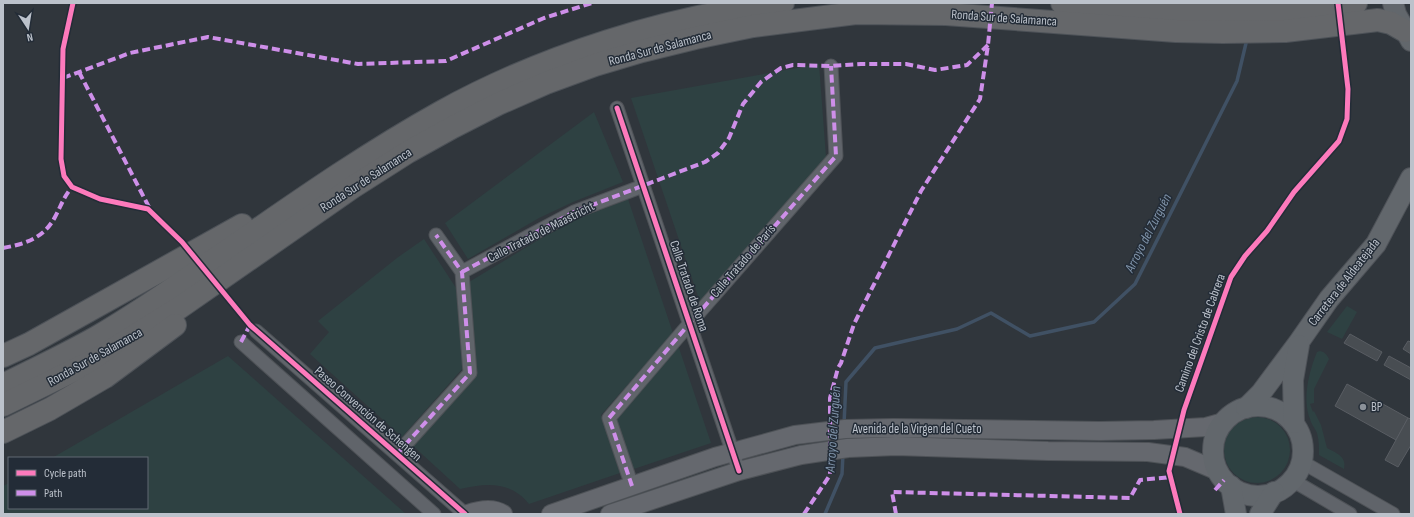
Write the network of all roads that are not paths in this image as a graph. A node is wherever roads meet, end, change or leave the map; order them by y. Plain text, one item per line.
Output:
1 (783, 3) edge
2 (1062, 3) edge
3 (1356, 3) edge
4 (1393, 3) edge
5 (1270, 22) junction
6 (1226, 23) junction
7 (1408, 36) edge
8 (831, 66) dead end
9 (617, 108) dead end
10 (342, 172) junction
11 (1411, 178) edge
12 (643, 186) junction
13 (314, 213) junction
14 (436, 235) dead end
15 (462, 272) junction
16 (690, 323) junction
17 (256, 331) dead end
18 (241, 342) dead end
19 (1299, 342) junction
20 (3, 356) edge
21 (3, 385) edge
22 (3, 405) edge
23 (1246, 408) junction
24 (1224, 422) junction
25 (1294, 423) junction
26 (3, 432) edge
27 (732, 452) junction
28 (397, 454) junction
29 (1302, 462) junction
30 (739, 471) junction
31 (1224, 478) junction
32 (1292, 480) junction
33 (632, 486) junction
34 (1274, 492) junction
35 (434, 514) edge
36 (467, 514) edge
37 (503, 514) edge
38 (551, 514) edge
39 (610, 514) edge
40 (1236, 514) edge
41 (1260, 514) edge
42 (1350, 514) edge
43 (1393, 514) edge

1 - 10 highway, Ronda Sur de Salamanca
2 - 6 highway, Ronda Sur de Salamanca
3 - 5 highway, Ronda Sur de Salamanca
4 - 7 main road
5 - 6 highway, Ronda Sur de Salamanca
5 - 7 highway, Ronda Sur de Salamanca
6 - 13 highway, Ronda Sur de Salamanca
8 - 16 street, Calle Tratado de París
9 - 12 street, Calle Tratado de Roma
10 - 20 highway
10 - 21 highway, Ronda Sur de Salamanca
11 - 19 main road, Carretera de Aldeatejada
12 - 15 street, Calle Tratado de Maastricht
12 - 16 street, Calle Tratado de Roma
13 - 22 highway, Ronda Sur de Salamanca
13 - 26 highway
14 - 15 street
15 - 28 street
16 - 27 street, Calle Tratado de Roma
16 - 33 street, Calle Tratado de París
17 - 28 street, Paseo Convención de Schengen
18 - 35 street
19 - 23 main road, Carretera de Aldeatejada
19 - 25 main road, Carretera de Aldeatejada
23 - 24 main road
23 - 25 main road
24 - 27 main road, Avenida de la Virgen del Cueto
24 - 31 main road
25 - 29 main road
27 - 30 street, Calle Tratado de Roma
27 - 33 main road, Avenida de la Virgen del Cueto
28 - 36 street, Paseo Convención de Schengen
29 - 32 main road
29 - 43 street
30 - 31 main road, Avenida de la Virgen del Cueto
30 - 39 main road, Avenida de la Virgen del Cueto
31 - 34 main road
31 - 40 main road
32 - 34 main road
32 - 42 street
33 - 38 main road, Avenida de la Virgen del Cueto
34 - 41 main road
36 - 37 main road

